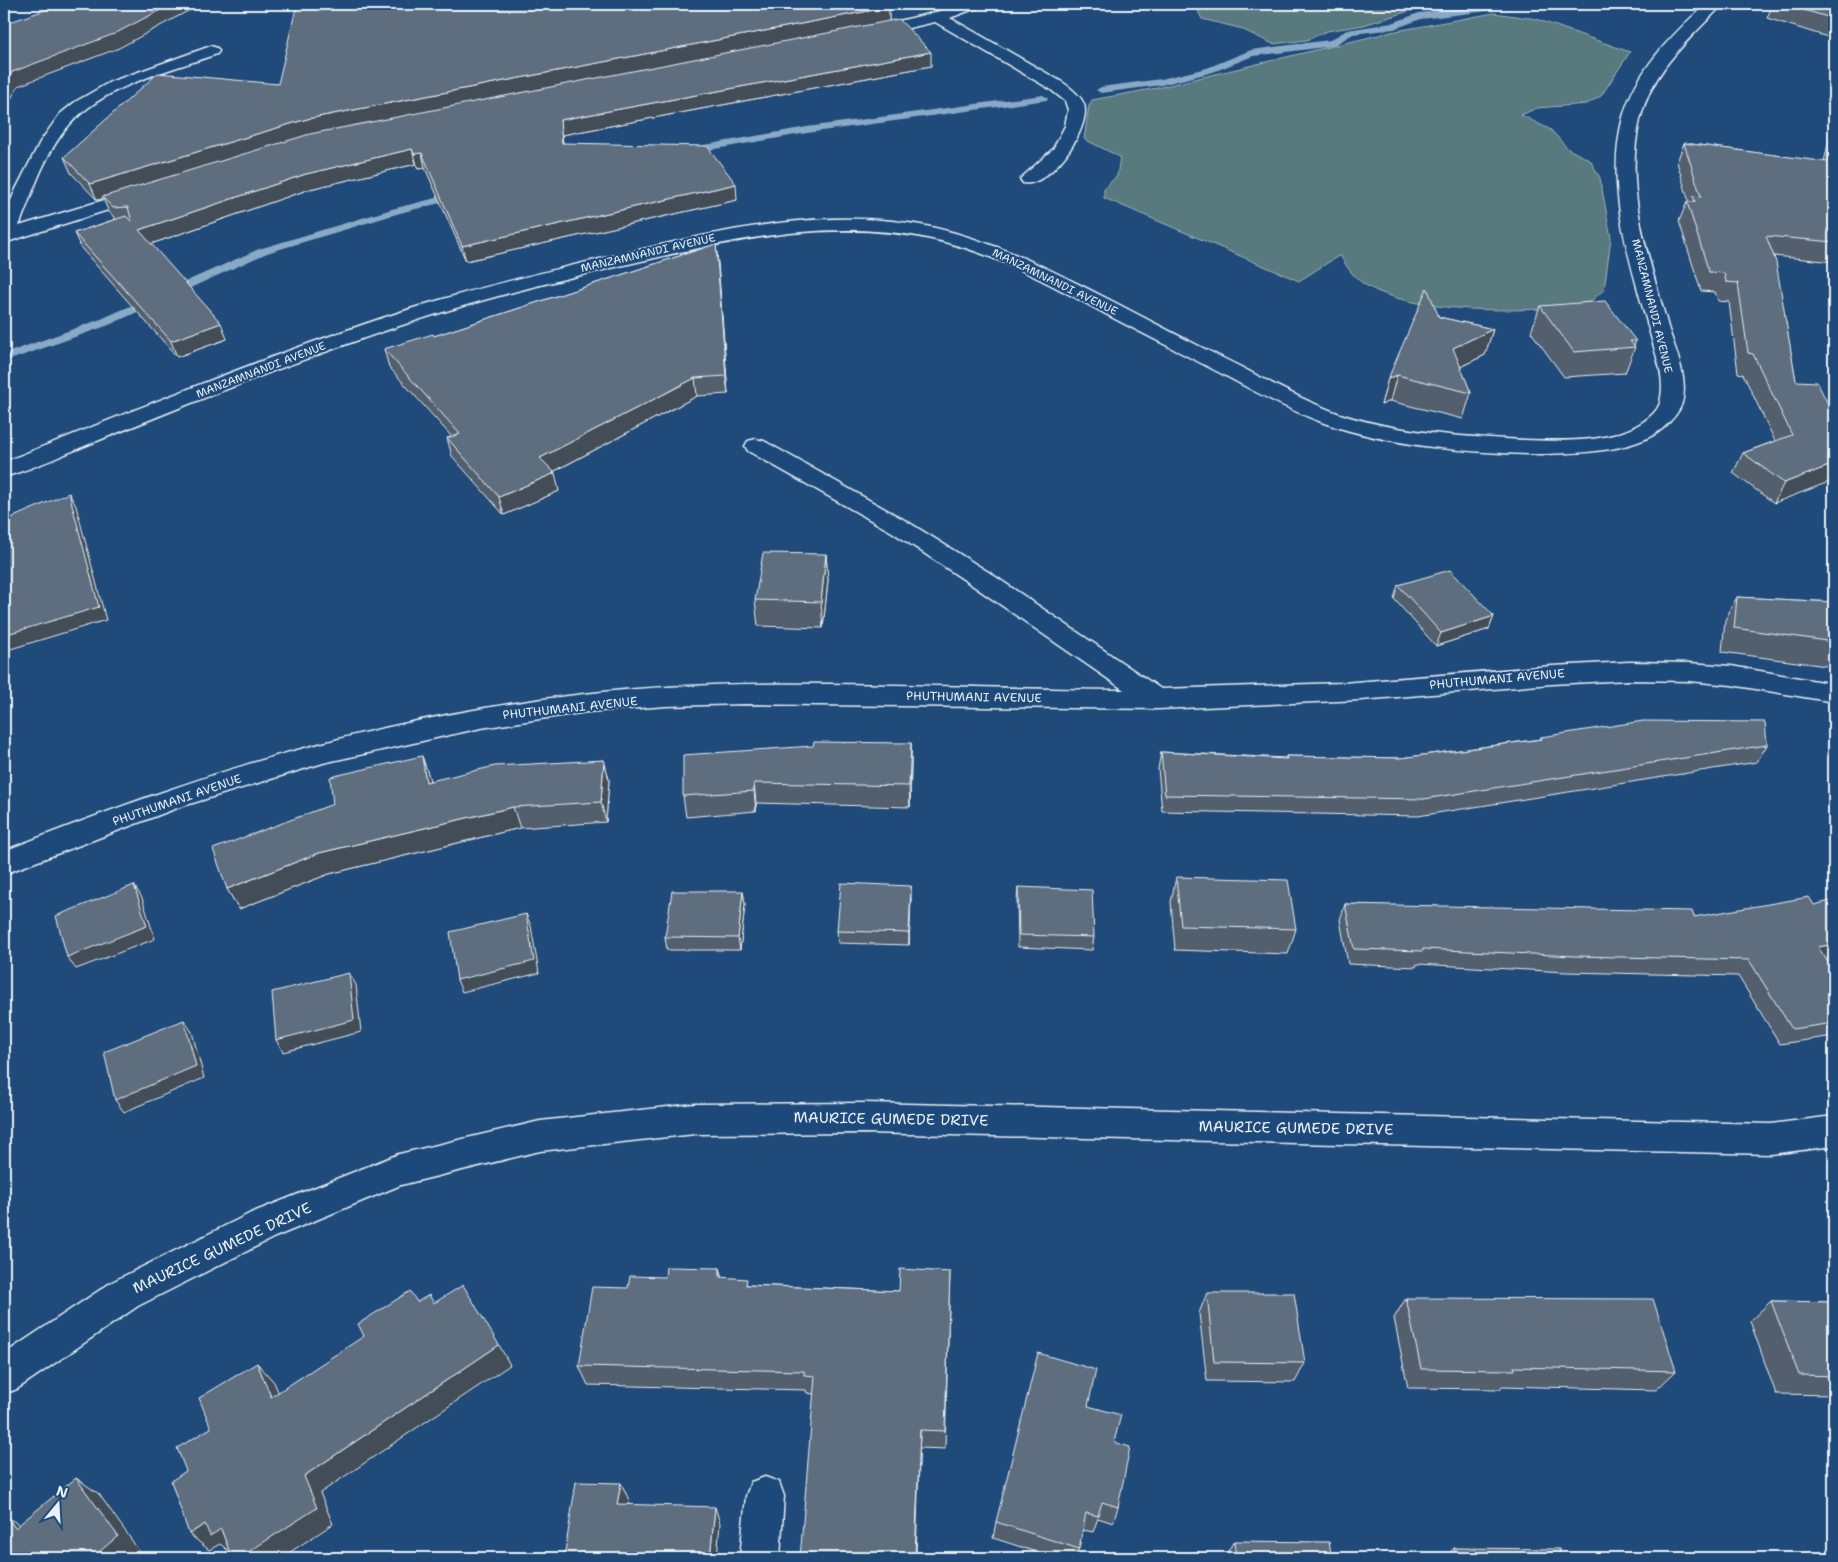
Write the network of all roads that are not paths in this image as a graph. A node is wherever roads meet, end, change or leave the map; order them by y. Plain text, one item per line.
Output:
1 (974, 4) edge
2 (1715, 4) edge
3 (937, 17) junction
4 (850, 36) edge
5 (211, 51) dead end
6 (1029, 179) dead end
7 (153, 190) edge
8 (4, 237) edge
9 (756, 446) dead end
10 (4, 470) edge
11 (1834, 693) edge
12 (1158, 700) junction
13 (4, 863) edge
14 (1834, 1132) edge
15 (4, 1376) edge
16 (765, 1496) dead end
17 (760, 1558) edge

1 - 3 street
2 - 10 street, MANZAMNANDI AVENUE
3 - 4 street
3 - 6 street
5 - 8 street
7 - 8 street
9 - 12 street
11 - 12 street, PHUTHUMANI AVENUE
12 - 13 street, PHUTHUMANI AVENUE
14 - 15 street, MAURICE GUMEDE DRIVE
16 - 17 street

